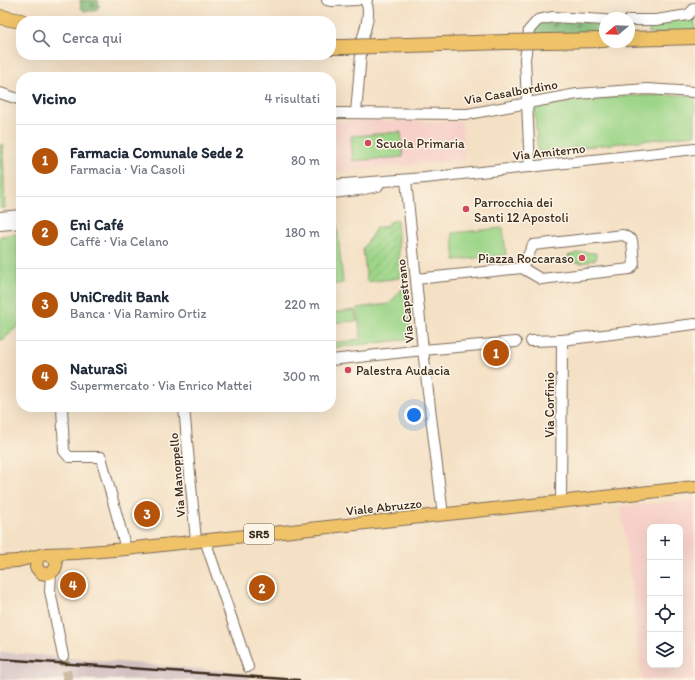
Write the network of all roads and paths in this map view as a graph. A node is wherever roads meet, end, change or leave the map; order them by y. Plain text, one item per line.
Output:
1 (327, 0) edge
2 (362, 0) edge
3 (695, 8) edge
4 (0, 17) edge
5 (16, 20) edge
6 (599, 20) edge
7 (635, 20) edge
8 (695, 37) edge
9 (635, 39) edge
10 (362, 40) dead end
11 (599, 40) edge
12 (336, 47) edge
13 (361, 54) dead end
14 (695, 92) edge
15 (0, 93) edge
16 (16, 98) edge
17 (528, 103) junction
18 (336, 113) edge
19 (356, 113) junction
20 (695, 150) edge
21 (530, 167) junction
22 (406, 180) junction
23 (336, 185) edge
24 (336, 192) edge
25 (16, 215) edge
26 (0, 217) edge
27 (16, 223) edge
28 (0, 225) edge
29 (522, 268) junction
30 (416, 279) junction
31 (695, 324) edge
32 (562, 340) junction
33 (531, 341) dead end
34 (516, 342) dead end
35 (423, 350) junction
36 (336, 359) edge
37 (62, 412) edge
38 (185, 412) edge
39 (695, 487) edge
40 (561, 502) junction
41 (442, 515) junction
42 (201, 541) junction
43 (126, 549) junction
44 (76, 553) junction
45 (43, 554) junction
46 (17, 561) junction
47 (0, 562) edge
48 (46, 570) junction
49 (63, 656) tunnel mouth
50 (248, 667) dead end

1 - 2 street
2 - 10 street
3 - 7 street
4 - 5 highway
6 - 17 street
8 - 9 highway
11 - 12 highway, bridge
13 - 19 street
14 - 17 street, Via Casalbordino
15 - 16 street
17 - 19 street, Via Casalbordino
17 - 21 street
18 - 19 street, Via Casalbordino
20 - 21 street, Via Amiterno
21 - 22 street, Via Amiterno
22 - 23 street, Via Amiterno
22 - 24 street, Via Amiterno
22 - 30 street, Via Capestrano
25 - 26 street
27 - 28 street
29 - 29 street
29 - 30 street
30 - 35 street, Via Capestrano
31 - 32 street
32 - 33 street
32 - 40 street, Via Corfinio
34 - 35 street
35 - 36 street
35 - 41 street, Via Capestrano
37 - 43 street
38 - 42 street, Via Manoppello
39 - 40 main road, Viale Abruzzo / SR5
40 - 41 main road, Viale Abruzzo / SR5
41 - 42 main road, Viale Abruzzo / SR5
42 - 43 main road, Viale Abruzzo / SR5
42 - 50 street, Via Manoppello
43 - 44 main road, Viale Abruzzo / SR5
44 - 45 main road, Viale Abruzzo / SR5
44 - 48 main road, Viale Abruzzo / SR5
45 - 46 main road, Viale Abruzzo / SR5
45 - 48 main road
45 - 48 main road
46 - 47 main road, Viale Abruzzo / SR5
46 - 48 main road, Viale Abruzzo / SR5
48 - 49 street

